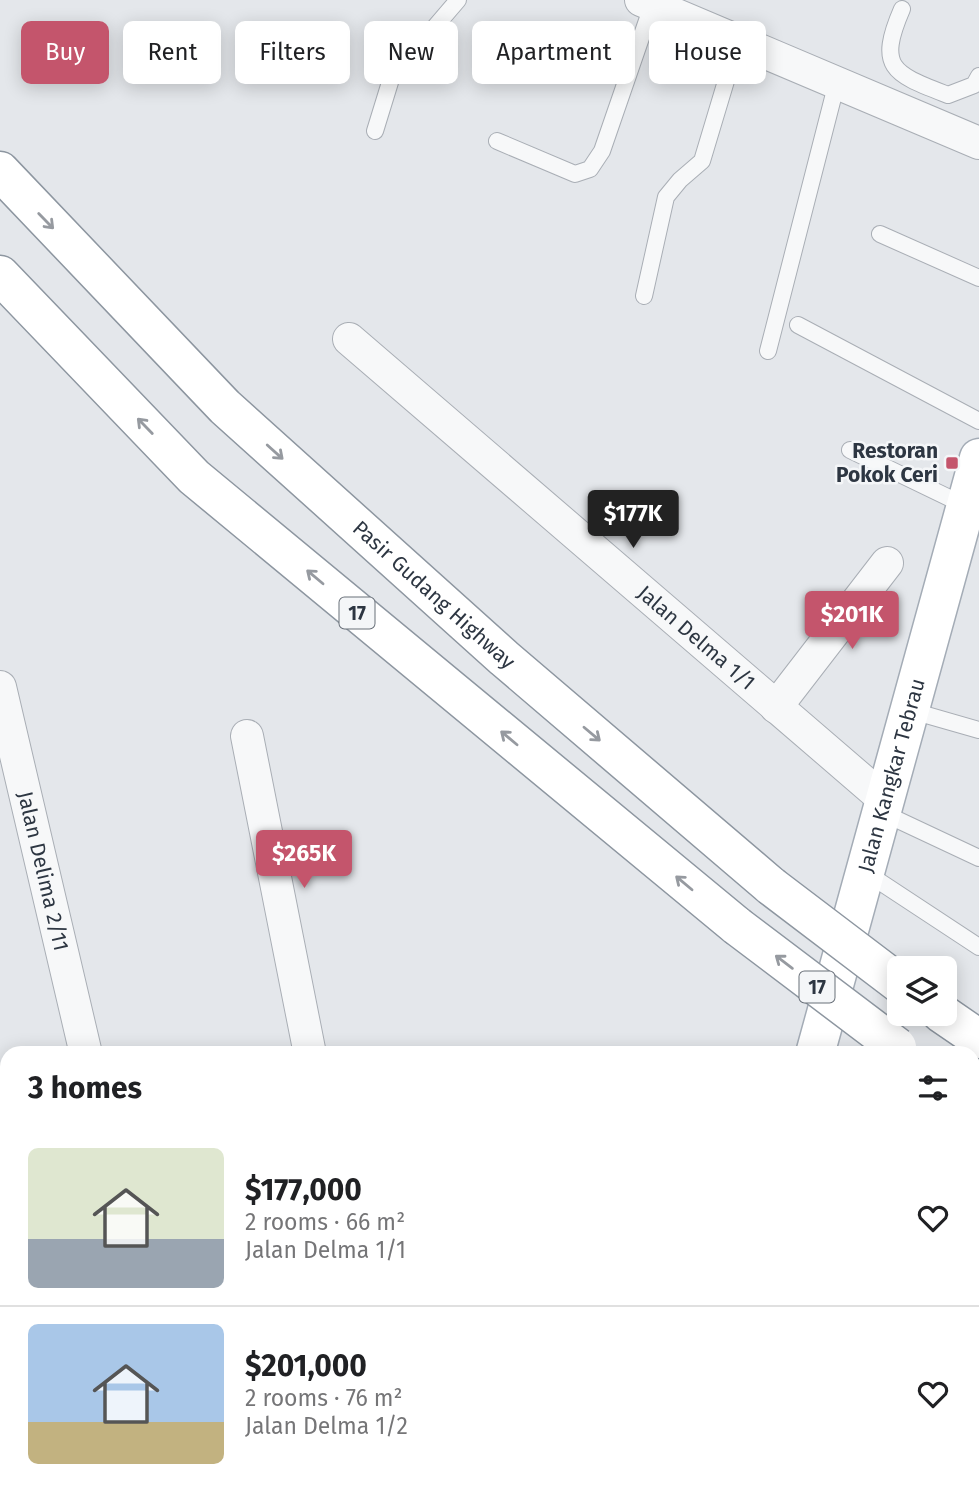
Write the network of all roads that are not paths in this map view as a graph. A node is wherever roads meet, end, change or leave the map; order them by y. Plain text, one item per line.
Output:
1 (458, 0) edge
2 (663, 5) edge
3 (902, 9) dead end
4 (696, 21) edge
5 (766, 53) edge
6 (979, 76) edge
7 (837, 82) junction
8 (725, 84) edge
9 (896, 89) junction
10 (375, 131) dead end
11 (497, 141) dead end
12 (979, 143) edge
13 (0, 171) edge
14 (880, 234) dead end
15 (0, 275) edge
16 (979, 278) edge
17 (644, 296) dead end
18 (798, 325) dead end
19 (349, 339) dead end
20 (768, 351) dead end
21 (979, 421) edge
22 (850, 450) dead end
23 (979, 458) edge
24 (966, 506) junction
25 (887, 563) dead end
26 (0, 687) edge
27 (776, 707) junction
28 (909, 709) junction
29 (979, 730) edge
30 (247, 736) dead end
31 (883, 806) junction
32 (979, 858) edge
33 (865, 872) junction
34 (979, 947) edge
35 (887, 974) edge
36 (957, 1024) edge
37 (979, 1039) edge
38 (84, 1046) edge
39 (308, 1046) edge
40 (817, 1046) edge
41 (897, 1046) edge

1 - 10 lane
2 - 4 street
2 - 11 lane
3 - 9 lane
5 - 7 street
6 - 9 lane
7 - 9 street
7 - 20 lane
8 - 17 lane
9 - 12 street
13 -> 35 main road, Pasir Gudang Highway / 17, bridge
14 - 16 lane
41 -> 15 main road, 17, bridge
18 - 21 lane
19 - 27 street, Jalan Delma 1/1
22 - 24 lane
23 - 24 main road, Jalan Kangkar Tebrau
24 - 28 main road, Jalan Kangkar Tebrau
25 - 27 street
26 - 38 street, Jalan Delima 2/11
27 - 31 street, Jalan Delma 1/1
28 - 29 lane
28 - 31 main road, Jalan Kangkar Tebrau
30 - 39 street
31 - 32 lane
31 - 33 main road, Jalan Kangkar Tebrau
33 - 34 lane
33 - 40 main road, Jalan Kangkar Tebrau
36 - 37 main road

